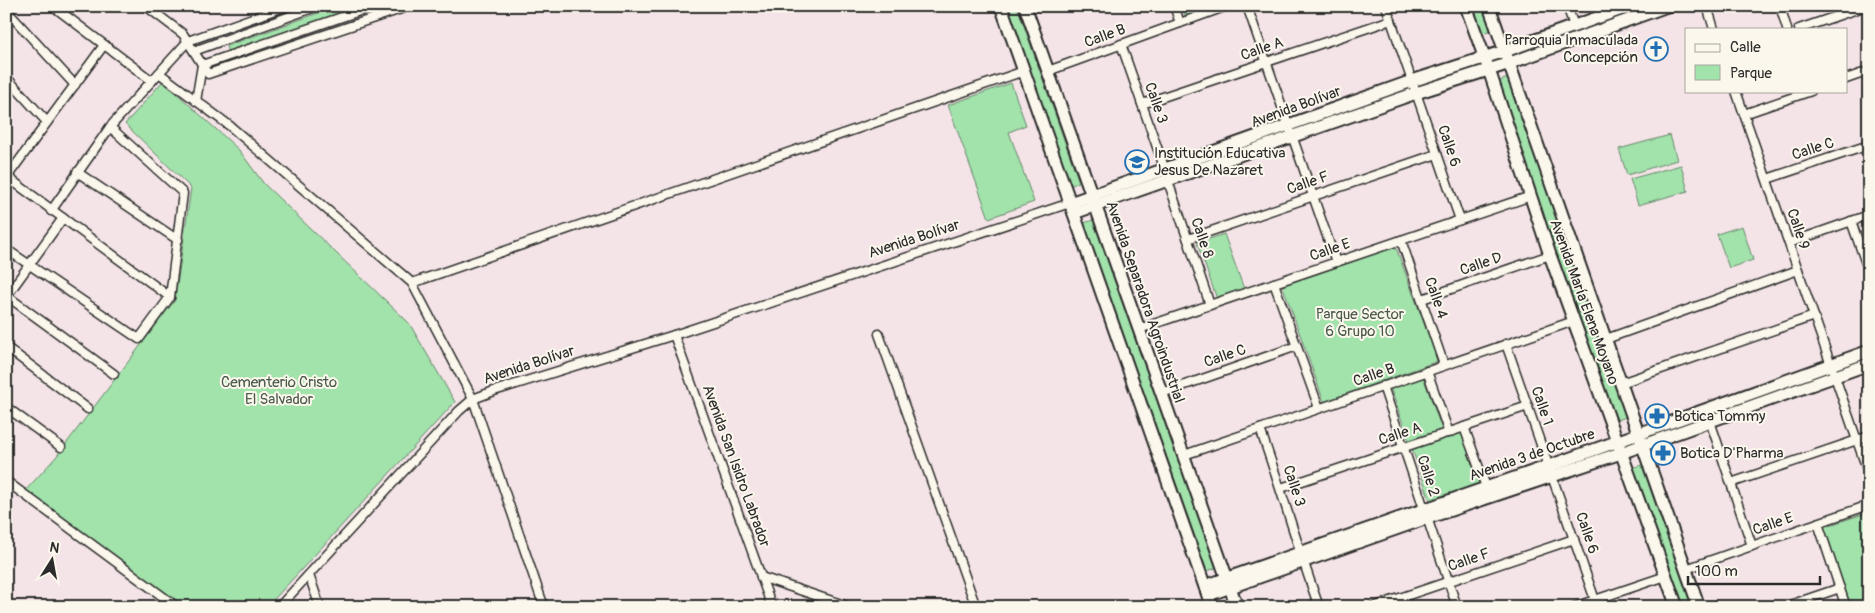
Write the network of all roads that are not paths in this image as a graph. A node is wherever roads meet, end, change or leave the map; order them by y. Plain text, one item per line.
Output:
1 (53, 6) edge
2 (146, 6) edge
3 (286, 6) edge
4 (318, 6) edge
5 (374, 6) edge
6 (410, 6) edge
7 (1001, 6) edge
8 (1174, 6) edge
9 (1227, 6) edge
10 (1247, 6) edge
11 (1386, 6) edge
12 (1466, 6) edge
13 (1489, 6) edge
14 (1567, 6) edge
15 (1630, 6) edge
16 (1667, 6) edge
17 (1707, 6) edge
18 (1780, 6) edge
19 (1866, 6) edge
20 (1027, 7) edge
21 (7, 8) edge
22 (1391, 20) junction
23 (1180, 23) junction
24 (1574, 26) junction
25 (1714, 28) edge
26 (1787, 28) edge
27 (1803, 28) edge
28 (188, 41) junction
29 (1121, 44) junction
30 (104, 45) junction
31 (194, 51) junction
32 (1505, 51) junction
33 (1484, 58) junction
34 (1267, 62) junction
35 (1510, 63) junction
36 (202, 65) junction
37 (1048, 70) junction
38 (1489, 70) junction
39 (1024, 71) junction
40 (159, 73) junction
41 (1868, 74) edge
42 (6, 77) edge
43 (1848, 79) edge
44 (152, 81) junction
45 (1412, 81) junction
46 (75, 85) junction
47 (1736, 92) edge
48 (1808, 92) edge
49 (1416, 93) junction
50 (196, 101) junction
51 (1142, 104) junction
52 (1744, 114) junction
53 (47, 122) junction
54 (110, 127) junction
55 (1291, 130) junction
56 (1869, 145) edge
57 (1437, 154) junction
58 (77, 172) junction
59 (1166, 176) junction
60 (6, 177) edge
61 (1766, 179) junction
62 (1313, 196) junction
63 (1530, 196) junction
64 (1094, 201) junction
65 (1072, 208) junction
66 (51, 211) junction
67 (1869, 215) edge
68 (63, 218) junction
69 (1460, 220) junction
70 (1851, 221) junction
71 (1188, 238) junction
72 (178, 240) junction
73 (1401, 240) junction
74 (1788, 242) junction
75 (6, 249) edge
76 (1550, 254) junction
77 (1336, 262) junction
78 (30, 265) junction
79 (1798, 270) junction
80 (1869, 272) edge
81 (412, 283) junction
82 (1274, 283) junction
83 (7, 297) edge
84 (170, 298) junction
85 (1422, 299) junction
86 (1210, 305) junction
87 (1814, 316) junction
88 (1574, 321) junction
89 (1139, 329) junction
90 (879, 334) dead end
91 (674, 335) junction
92 (1606, 339) junction
93 (1506, 344) junction
94 (1297, 346) junction
95 (6, 347) edge
96 (1869, 351) edge
97 (1831, 364) junction
98 (1869, 364) edge
99 (1444, 365) junction
100 (1427, 371) junction
101 (114, 374) dead end
102 (1835, 375) junction
103 (1621, 383) junction
104 (1383, 386) junction
105 (1162, 393) junction
106 (473, 400) junction
107 (1528, 406) junction
108 (6, 407) edge
109 (1319, 408) junction
110 (88, 409) dead end
111 (1710, 421) junction
112 (1464, 427) junction
113 (1260, 429) junction
114 (1448, 433) junction
115 (1869, 436) edge
116 (1640, 439) junction
117 (1857, 440) junction
118 (61, 447) dead end
119 (1619, 447) junction
120 (1404, 448) junction
121 (1184, 455) junction
122 (1550, 471) junction
123 (1869, 475) edge
124 (6, 481) edge
125 (1731, 482) junction
126 (1486, 487) junction
127 (1281, 488) junction
128 (1869, 505) edge
129 (1426, 513) junction
130 (1818, 523) junction
131 (1574, 539) junction
132 (1752, 546) junction
133 (1302, 557) junction
134 (1686, 569) junction
135 (309, 575) junction
136 (1666, 576) junction
137 (761, 577) junction
138 (1448, 582) junction
139 (1229, 583) junction
140 (1840, 588) junction
141 (1207, 590) junction
142 (1595, 600) junction
143 (846, 606) edge
144 (177, 607) edge
145 (278, 607) edge
146 (320, 607) edge
147 (544, 607) edge
148 (772, 607) edge
149 (976, 607) edge
150 (1212, 607) edge
151 (1237, 607) edge
152 (1319, 607) edge
153 (1373, 607) edge
154 (1457, 607) edge
155 (1574, 607) edge
156 (1676, 607) edge
157 (1699, 607) edge
158 (1784, 607) edge
159 (1846, 607) edge

1 - 30 street
2 - 28 street
3 - 28 street
4 - 31 street
5 - 36 street
6 - 36 street
7 - 39 street
8 - 23 street
9 - 23 street, Calle B
10 - 34 street
11 - 22 street
12 - 33 street, Avenida María Elena Moyano
13 - 32 street, Avenida María Elena Moyano
14 - 24 street
15 - 24 street, Avenida Bolívar
16 - 35 street, Avenida Bolívar
17 - 25 street
18 - 26 street
19 - 27 street
20 - 37 street, Avenida Separadora Agroindustrial
21 - 46 street
22 - 34 street, Calle A
22 - 45 street
23 - 29 street, Calle B
24 - 32 street, Avenida Bolívar
28 - 31 street
28 - 40 street
29 - 37 street, Calle B
29 - 51 street, Calle 3
30 - 44 street
30 - 46 street
31 - 36 street
32 - 33 street, Avenida Bolívar
32 - 35 street, Avenida María Elena Moyano
33 - 38 street, Avenida María Elena Moyano
33 - 45 street, Avenida Bolívar
34 - 51 street, Calle A
34 - 55 street
35 - 38 street, Avenida Bolívar
35 - 92 street, Avenida María Elena Moyano
36 - 50 street
37 - 64 street, Avenida Separadora Agroindustrial
38 - 49 street, Avenida Bolívar
38 - 63 street, Avenida María Elena Moyano
39 - 65 street
39 - 81 street
40 - 44 street
40 - 50 street
41 - 43 street
42 - 53 street
44 - 54 street
45 - 49 street, Calle 6
45 - 55 street, Avenida Bolívar
46 - 53 street
47 - 52 street, Calle 9
48 - 52 street
49 - 55 street, Avenida Bolívar
49 - 57 street, Calle 6
50 - 81 street
51 - 59 street, Calle 3
52 - 61 street, Calle 9
53 - 60 street
54 - 58 street
54 - 72 street
55 - 59 street, Avenida Bolívar
55 - 62 street
56 - 61 street, Calle C
57 - 62 street, Calle F
57 - 69 street, Calle 6
58 - 66 street
58 - 72 street
59 - 64 street, Avenida Bolívar
59 - 71 street, Calle 8
60 - 66 street
61 - 74 street, Calle 9
62 - 71 street, Calle F
62 - 77 street
63 - 69 street, Calle E
63 - 76 street, Avenida María Elena Moyano
64 - 65 street, Avenida Bolívar
64 - 89 street, Avenida Separadora Agroindustrial
65 - 91 street, Avenida Bolívar
65 - 141 street
66 - 68 street
67 - 70 street
68 - 78 street
68 - 84 street
69 - 73 street, Calle E
70 - 74 street
70 - 80 street
71 - 86 street, Calle 8
72 - 84 street
73 - 77 street, Calle E
73 - 85 street, Calle 4
74 - 79 street, Calle 9
75 - 78 street
76 - 85 street, Calle D
76 - 88 street, Avenida María Elena Moyano
77 - 82 street, Calle E
78 - 83 street
78 - 84 street
79 - 87 street, Calle 9
79 - 92 street
81 - 106 street
82 - 86 street, Calle E
82 - 94 street
83 - 101 street
85 - 99 street, Calle 4
86 - 89 street, Calle E
87 - 97 street, Calle 9
87 - 103 street
88 - 93 street, Calle B
88 - 119 street, Avenida María Elena Moyano
89 - 105 street, Avenida Separadora Agroindustrial
90 - 149 street
91 - 106 street, Avenida Bolívar
91 - 137 street, Avenida San Isidro Labrador
92 - 103 street, Avenida María Elena Moyano
93 - 99 street, Calle B
93 - 107 street, Calle 1
94 - 105 street, Calle C
94 - 109 street
95 - 110 street
96 - 97 street, Avenida 3 de Octubre
97 - 102 street, Calle 9
97 - 116 street, Avenida 3 de Octubre
98 - 102 street, Avenida 3 de Octubre
99 - 100 street, Calle B
100 - 104 street, Calle B
100 - 114 street
102 - 111 street, Avenida 3 de Octubre
102 - 117 street, Calle 9
103 - 116 street, Avenida María Elena Moyano
104 - 109 street, Calle B
104 - 120 street, Calle 2
105 - 121 street, Avenida Separadora Agroindustrial
106 - 135 street, Avenida Bolívar
106 - 147 street
107 - 112 street, Calle A
107 - 122 street, Calle 1
108 - 118 street
109 - 113 street, Calle B
111 - 116 street, Avenida 3 de Octubre
111 - 125 street
112 - 114 street, Calle A
112 - 126 street
113 - 121 street, Calle B
113 - 127 street, Calle 3
114 - 120 street, Calle A
115 - 117 street
116 - 119 street, Avenida 3 de Octubre
116 - 134 street, Avenida María Elena Moyano
117 - 123 street, Calle 9
117 - 125 street
119 - 122 street, Avenida 3 de Octubre
119 - 136 street, Avenida María Elena Moyano
120 - 127 street, Calle A
120 - 129 street, Calle 2
121 - 139 street, Avenida Separadora Agroindustrial
122 - 126 street, Avenida 3 de Octubre
122 - 129 street, Avenida 3 de Octubre
122 - 131 street, Calle 6
124 - 144 street
125 - 132 street
126 - 129 street, Avenida 3 de Octubre
127 - 133 street, Calle 3
128 - 130 street, Calle E
129 - 133 street, Avenida 3 de Octubre
129 - 138 street, Calle 2
130 - 132 street, Calle E
130 - 140 street
131 - 138 street, Calle F
131 - 142 street, Calle 6
132 - 134 street, Calle E
133 - 139 street, Avenida 3 de Octubre
133 - 152 street
134 - 157 street, Avenida María Elena Moyano
135 - 145 street, Avenida Bolívar
135 - 146 street
136 - 142 street
136 - 156 street, Avenida María Elena Moyano
137 - 143 street
137 - 148 street, Avenida San Isidro Labrador
138 - 153 street, Calle F
138 - 154 street, Calle 2
139 - 141 street, Avenida 3 de Octubre
139 - 151 street, Avenida Separadora Agroindustrial
140 - 158 street
140 - 159 street
141 - 150 street
142 - 155 street

